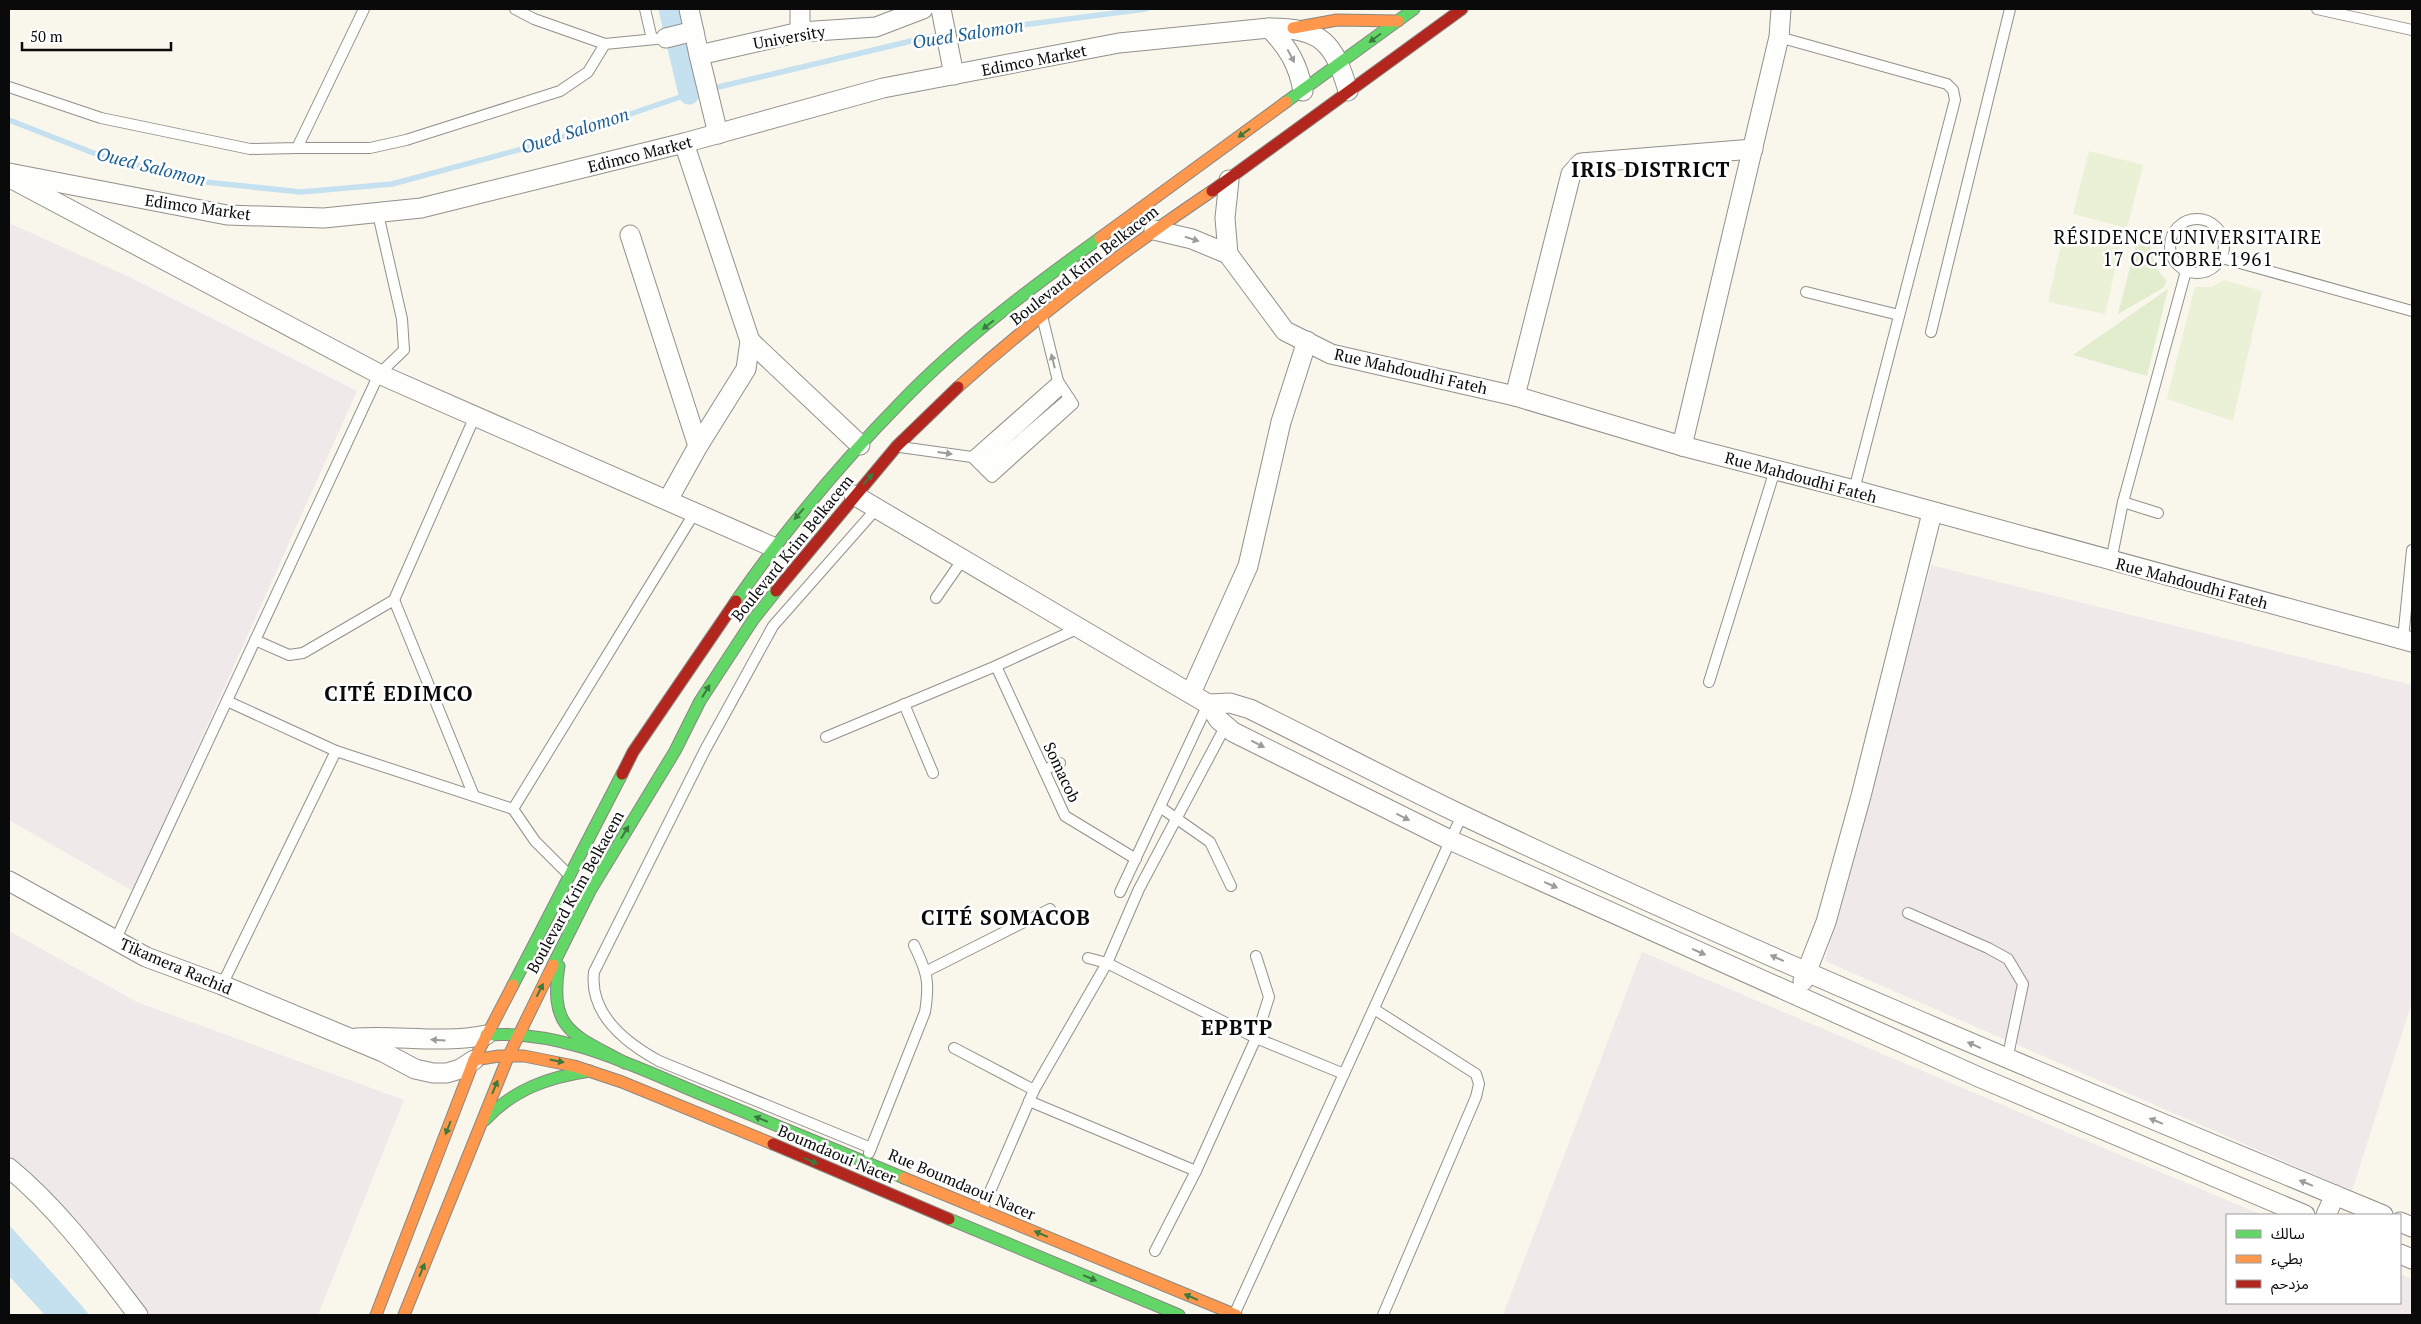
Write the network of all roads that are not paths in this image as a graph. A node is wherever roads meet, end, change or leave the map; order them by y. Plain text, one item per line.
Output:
1 (364, 9) edge
2 (515, 9) edge
3 (645, 9) edge
4 (689, 9) edge
5 (800, 9) edge
6 (923, 9) edge
7 (1414, 9) edge
8 (1462, 9) edge
9 (1781, 9) edge
10 (2010, 9) edge
11 (2319, 9) edge
12 (941, 10) edge
13 (1398, 21) junction
14 (1269, 28) junction
15 (1293, 28) junction
16 (2412, 30) edge
17 (692, 32) junction
18 (800, 32) junction
19 (1779, 38) junction
20 (659, 39) junction
21 (605, 44) junction
22 (699, 55) junction
23 (1340, 64) junction
24 (953, 69) junction
25 (9, 87) edge
26 (1303, 91) junction
27 (1348, 91) junction
28 (718, 134) junction
29 (684, 143) junction
30 (297, 148) junction
31 (1753, 149) junction
32 (9, 173) edge
33 (9, 177) edge
34 (1229, 180) junction
35 (378, 214) junction
36 (1154, 230) junction
37 (630, 235) dead end
38 (1228, 254) junction
39 (2222, 258) junction
40 (2186, 271) junction
41 (1806, 292) dead end
42 (2412, 311) edge
43 (1899, 315) junction
44 (1042, 317) junction
45 (1931, 332) dead end
46 (750, 341) junction
47 (1306, 341) junction
48 (379, 374) junction
49 (1060, 385) junction
50 (1515, 396) junction
51 (475, 416) junction
52 (698, 446) junction
53 (860, 446) junction
54 (897, 446) junction
55 (1682, 446) junction
56 (979, 464) junction
57 (1775, 470) junction
58 (1854, 490) junction
59 (854, 495) junction
60 (668, 500) junction
61 (2123, 502) junction
62 (877, 508) junction
63 (695, 512) junction
64 (1932, 513) junction
65 (2158, 513) dead end
66 (773, 547) junction
67 (2412, 550) edge
68 (963, 559) junction
69 (2111, 561) junction
70 (936, 598) dead end
71 (394, 600) junction
72 (1079, 628) junction
73 (255, 640) junction
74 (2408, 640) edge
75 (996, 666) junction
76 (1709, 682) dead end
77 (1191, 694) junction
78 (227, 701) junction
79 (904, 704) junction
80 (1208, 704) junction
81 (1225, 727) junction
82 (826, 737) dead end
83 (336, 751) junction
84 (1060, 763) dead end
85 (1044, 770) junction
86 (933, 773) dead end
87 (474, 796) junction
88 (1160, 807) junction
89 (513, 809) junction
90 (1462, 815) junction
91 (1177, 819) junction
92 (1450, 840) junction
93 (1136, 859) junction
94 (570, 877) junction
95 (9, 881) edge
96 (1231, 886) dead end
97 (1120, 892) dead end
98 (1050, 909) dead end
99 (1908, 913) dead end
100 (115, 941) junction
101 (565, 941) junction
102 (914, 945) dead end
103 (1256, 956) dead end
104 (1088, 958) dead end
105 (1107, 963) junction
106 (927, 971) junction
107 (1808, 971) junction
108 (222, 985) junction
109 (1797, 995) junction
110 (926, 1005) junction
111 (1374, 1009) junction
112 (933, 1020) dead end
113 (518, 1034) junction
114 (486, 1035) junction
115 (349, 1038) junction
116 (1256, 1038) junction
117 (954, 1048) dead end
118 (508, 1057) junction
119 (474, 1060) junction
120 (2007, 1060) junction
121 (625, 1063) junction
122 (590, 1071) junction
123 (1344, 1074) junction
124 (1034, 1090) junction
125 (1029, 1101) junction
126 (480, 1127) junction
127 (871, 1148) junction
128 (865, 1161) junction
129 (9, 1168) edge
130 (1196, 1171) junction
131 (857, 1180) junction
132 (2335, 1195) junction
133 (982, 1210) junction
134 (2303, 1214) edge
135 (2326, 1214) edge
136 (2382, 1214) edge
137 (974, 1229) junction
138 (1155, 1251) dead end
139 (138, 1315) edge
140 (376, 1315) edge
141 (404, 1315) edge
142 (1179, 1315) edge
143 (1235, 1315) edge
144 (1383, 1315) edge

1 - 30 lane
2 - 21 lane
3 - 20 lane
4 - 17 street
5 - 18 street
6 - 18 street, University
7 - 13 main road, Boulevard Krim Belkacem
8 - 27 main road, Boulevard Krim Belkacem
9 - 19 street
10 - 45 lane
11 - 16 lane
12 - 24 street
13 - 15 main road
13 -> 23 main road, Boulevard Krim Belkacem
14 - 15 street, Edimco Market
14 - 24 street, Edimco Market
14 -> 26 street
15 - 23 street, Edimco Market
17 - 20 street
17 - 22 street
18 - 22 street, University
19 - 31 street
19 - 43 lane
20 - 21 lane
21 - 30 lane
22 - 28 street
23 - 26 main road, Boulevard Krim Belkacem
23 - 27 street, Edimco Market
24 - 28 street, Edimco Market
25 - 30 lane
26 -> 53 main road, Boulevard Krim Belkacem
27 - 34 main road, Boulevard Krim Belkacem
28 - 29 street, Edimco Market
29 - 35 street, Edimco Market
29 - 46 street
31 - 50 street
31 - 55 street
32 - 35 street, Edimco Market
33 - 48 street
34 - 36 main road, Boulevard Krim Belkacem
34 - 38 street
35 - 48 lane
36 -> 38 street
36 - 44 main road, Boulevard Krim Belkacem
37 - 52 street
38 - 47 street, Rue Mahdoudhi Fateh
39 - 40 lane
39 - 40 lane
39 - 42 lane
40 - 61 lane
41 - 43 lane
43 - 58 lane
49 -> 44 lane
44 - 54 main road, Boulevard Krim Belkacem
46 - 52 street
46 - 53 street
47 - 50 street, Rue Mahdoudhi Fateh
47 - 77 street
48 - 51 street
48 - 73 lane
49 - 56 lane
49 - 56 lane
50 - 55 street, Rue Mahdoudhi Fateh
51 - 60 street
51 - 71 lane
52 - 60 street
53 -> 66 main road, Boulevard Krim Belkacem
54 -> 56 lane
59 -> 54 main road, Boulevard Krim Belkacem
55 - 57 street, Rue Mahdoudhi Fateh
57 - 58 street, Rue Mahdoudhi Fateh
57 - 76 lane
58 - 64 street, Rue Mahdoudhi Fateh
59 - 62 street
101 -> 59 main road, Boulevard Krim Belkacem
60 - 63 street
61 - 65 lane
61 - 69 lane
62 - 68 street
62 - 127 lane
63 - 66 street
63 - 89 lane
64 - 69 street, Rue Mahdoudhi Fateh
64 - 107 street
66 - 94 main road, Boulevard Krim Belkacem
67 - 74 lane
68 - 70 lane
68 - 72 street
69 - 74 street, Rue Mahdoudhi Fateh
71 - 73 lane
71 - 87 lane
72 - 75 lane
72 - 77 street
73 - 78 lane
75 - 79 lane
75 - 85 lane, Somacob
77 - 80 street
78 - 83 lane
78 - 100 lane
79 - 82 lane
79 - 86 lane
80 - 81 street
80 - 88 lane
80 - 90 street
81 - 91 lane
81 -> 92 street
83 - 87 lane
83 - 108 lane
84 - 85 lane
85 - 93 lane, Somacob
87 - 89 lane
88 - 91 lane
88 - 93 lane
89 - 94 lane
90 - 92 lane
107 -> 90 street
91 - 96 lane
91 - 105 lane
92 -> 109 street
92 - 111 lane
93 - 97 lane
94 - 114 main road, Boulevard Krim Belkacem
95 - 100 street, Tikamera Rachid
98 - 106 lane
99 - 120 lane
100 - 108 street, Tikamera Rachid
113 -> 101 main road, Boulevard Krim Belkacem
101 - 121 main road
102 - 106 lane
103 - 116 lane
104 - 105 lane
105 - 116 lane
105 - 124 lane
106 - 110 lane
107 - 109 street
120 -> 107 street
108 - 115 street, Tikamera Rachid
109 - 134 street
110 - 112 lane
110 - 127 lane
111 - 123 lane
111 - 144 lane
113 - 114 main road, Boumdaoui Nacer
113 - 118 main road, Boulevard Krim Belkacem
113 - 121 main road, Boumdaoui Nacer
114 -> 115 street, Tikamera Rachid
114 - 119 main road, Boulevard Krim Belkacem
115 - 119 street, Tikamera Rachid
116 - 123 lane
116 - 130 lane
117 - 124 lane
118 - 119 main road, Boumdaoui Nacer
118 -> 122 main road, Boumdaoui Nacer
126 -> 118 main road, Boulevard Krim Belkacem
119 -> 140 main road, Boulevard Krim Belkacem
132 -> 120 street
128 -> 121 main road, Boumdaoui Nacer
122 - 126 main road
122 -> 131 main road, Boumdaoui Nacer
123 - 143 lane
124 - 125 lane
125 - 130 lane
125 - 133 lane
141 -> 126 main road, Boulevard Krim Belkacem
127 - 128 lane
128 - 131 lane
128 - 133 main road, Rue Boumdaoui Nacer
129 - 139 street
130 - 138 lane
131 - 137 main road, Boumdaoui Nacer
132 - 135 street
132 - 136 street
133 - 137 lane
143 -> 133 main road, Rue Boumdaoui Nacer
137 -> 142 main road, Boumdaoui Nacer

